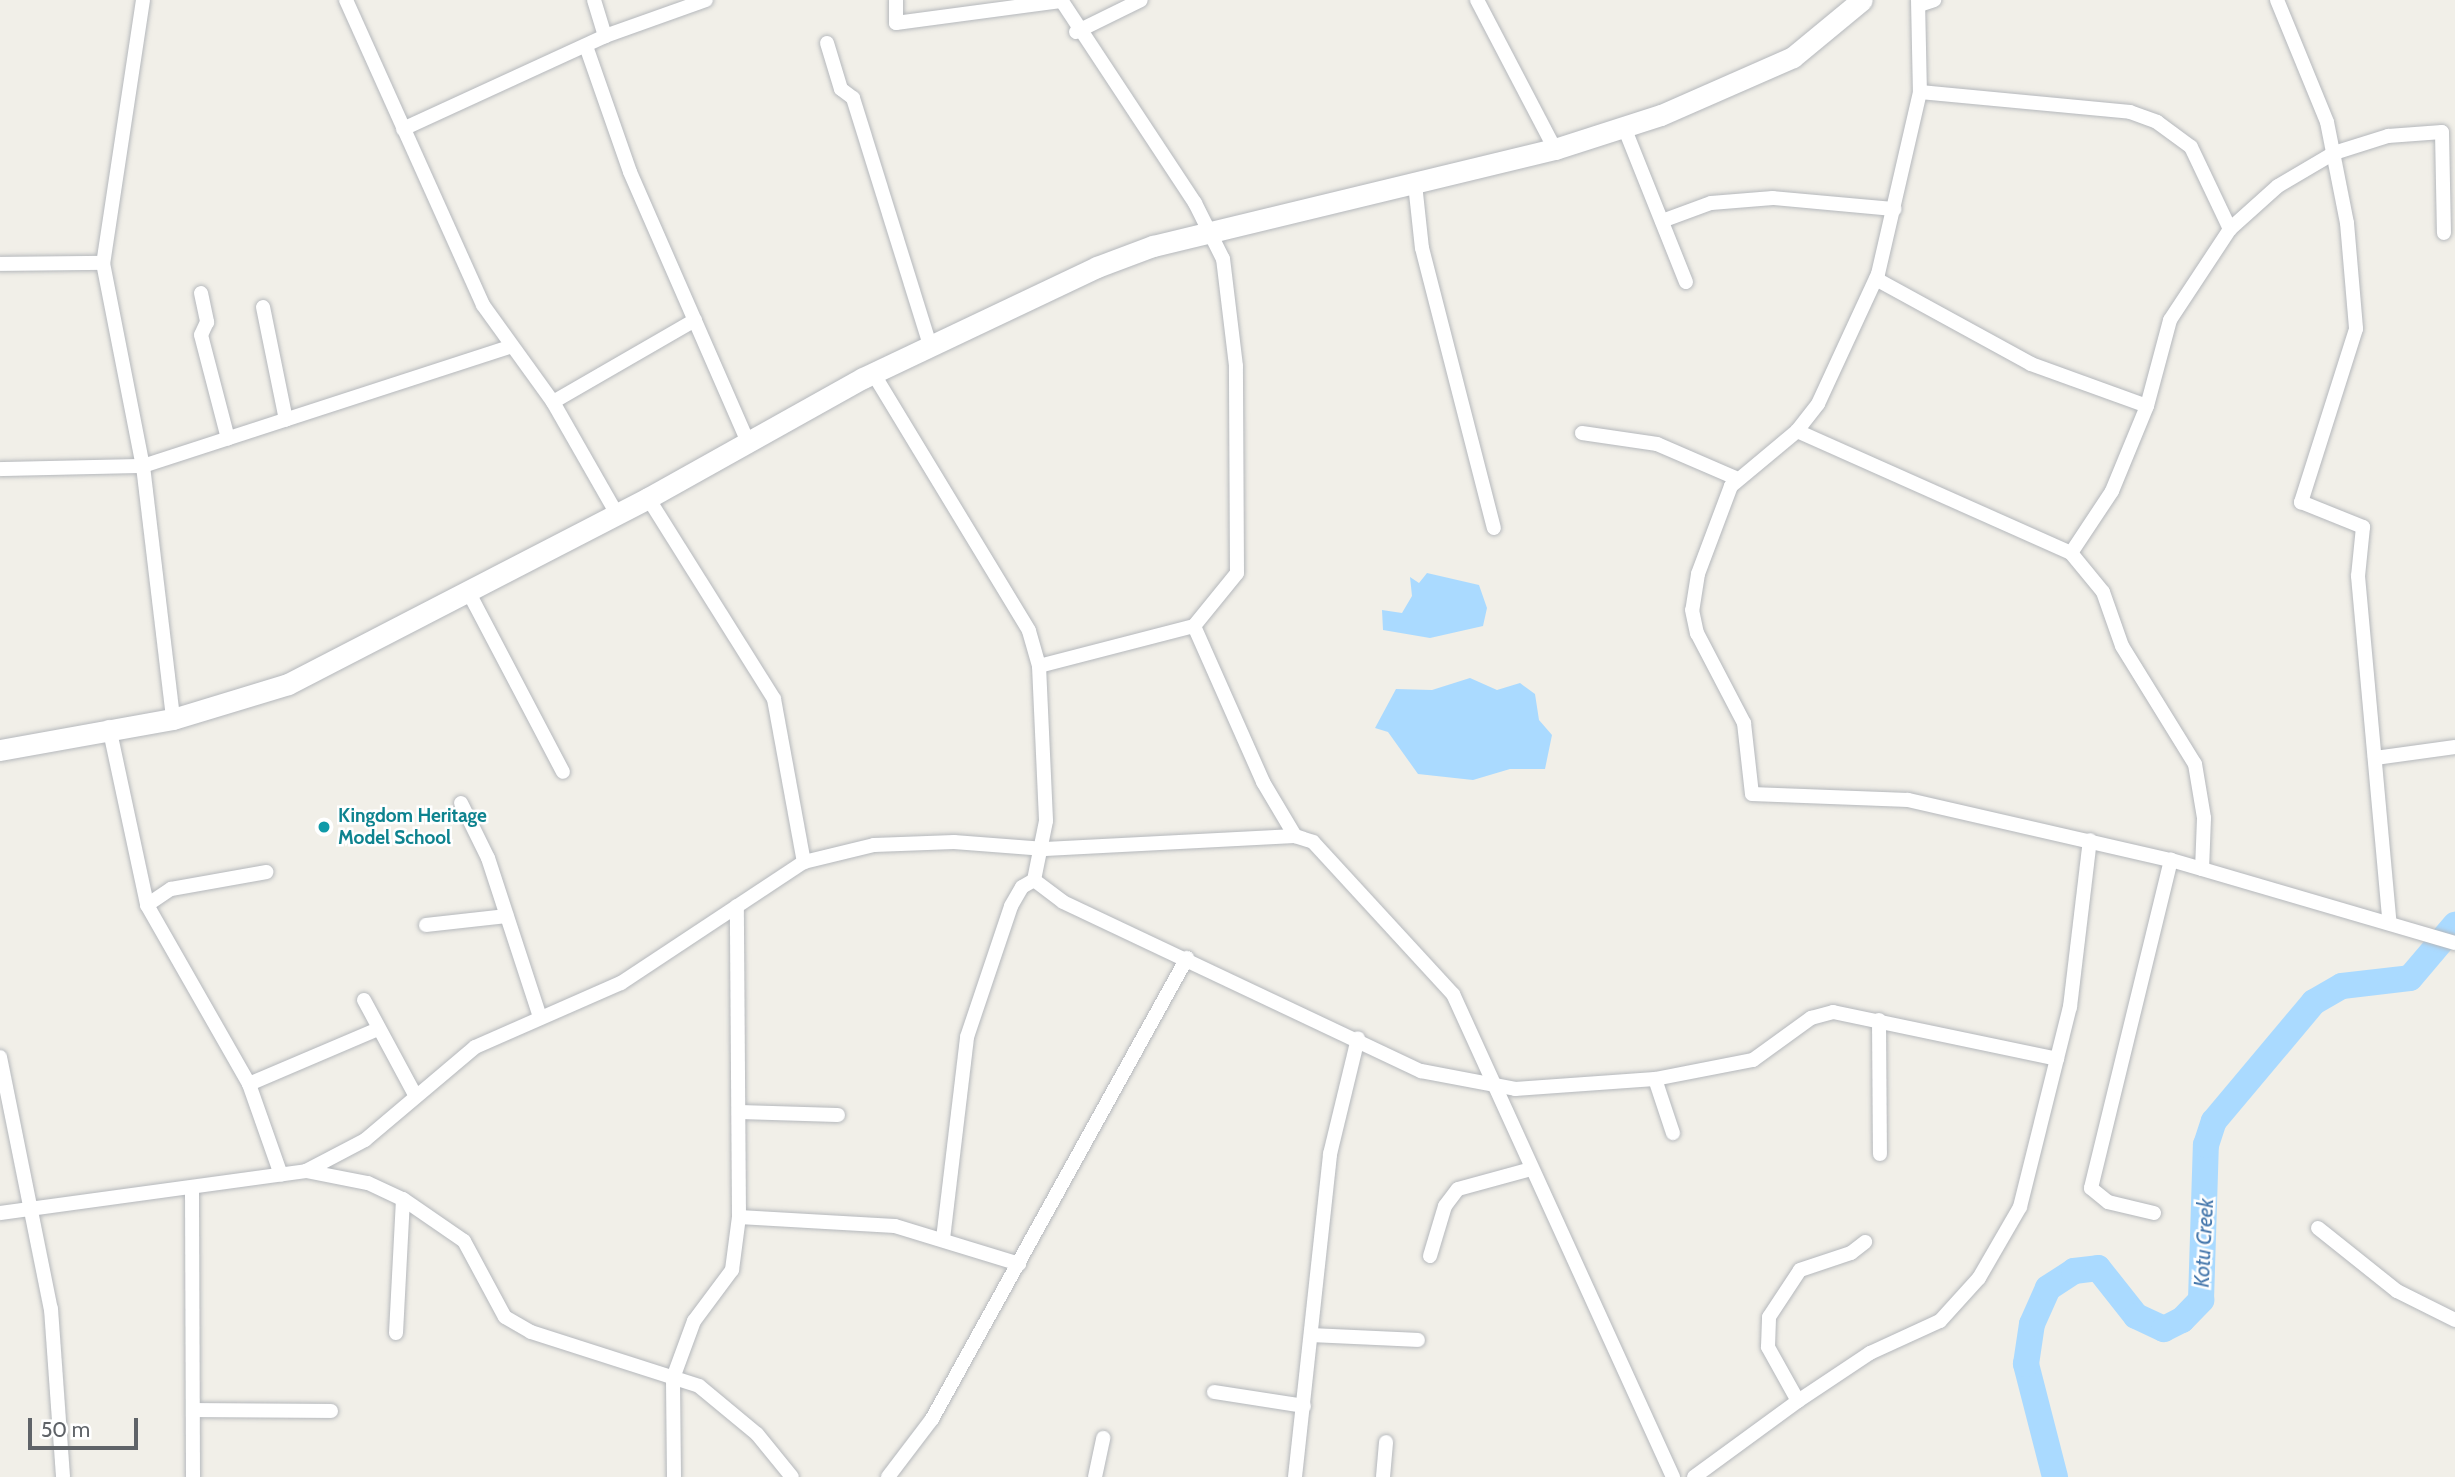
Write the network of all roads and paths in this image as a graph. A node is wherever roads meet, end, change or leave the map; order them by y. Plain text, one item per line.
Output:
1 (143, 0) edge
2 (346, 0) edge
3 (594, 0) edge
4 (706, 0) edge
5 (896, 0) edge
6 (1141, 0) edge
7 (1477, 0) edge
8 (1862, 0) edge
9 (1934, 0) edge
10 (2277, 0) edge
11 (1061, 1) edge
12 (1919, 3) edge
13 (1076, 32) junction
14 (605, 36) junction
15 (827, 43) dead end
16 (587, 49) junction
17 (1920, 92) junction
18 (1624, 127) junction
19 (403, 130) junction
20 (1555, 149) junction
21 (2334, 153) junction
22 (1415, 184) junction
23 (1895, 209) junction
24 (1662, 221) junction
25 (2230, 229) junction
26 (1211, 232) junction
27 (2444, 233) dead end
28 (103, 263) junction
29 (0, 264) edge
30 (1876, 279) junction
31 (1686, 282) dead end
32 (201, 293) dead end
33 (263, 307) dead end
34 (695, 320) junction
35 (930, 345) junction
36 (509, 347) junction
37 (873, 373) junction
38 (553, 402) junction
39 (2147, 407) junction
40 (286, 420) junction
41 (1797, 431) junction
42 (1582, 433) dead end
43 (228, 439) junction
44 (747, 440) junction
45 (144, 466) junction
46 (0, 469) edge
47 (1738, 479) junction
48 (648, 498) junction
49 (617, 514) junction
50 (1494, 528) dead end
51 (2071, 553) junction
52 (469, 593) junction
53 (1194, 626) junction
54 (1038, 666) junction
55 (173, 719) junction
56 (109, 727) junction
57 (2455, 747) edge
58 (0, 750) edge
59 (2375, 758) junction
60 (563, 772) dead end
61 (461, 803) dead end
62 (1295, 836) junction
63 (2090, 840) junction
64 (1045, 849) junction
65 (2171, 860) junction
66 (804, 862) junction
67 (2202, 869) junction
68 (266, 872) dead end
69 (1034, 880) junction
70 (147, 905) junction
71 (737, 906) junction
72 (506, 916) junction
73 (2389, 919) junction
74 (426, 925) dead end
75 (2453, 942) edge
76 (1187, 958) junction
77 (364, 1000) dead end
78 (539, 1014) junction
79 (1879, 1020) junction
80 (378, 1030) junction
81 (1358, 1038) junction
82 (0, 1057) edge
83 (2057, 1059) junction
84 (1655, 1079) junction
85 (249, 1084) junction
86 (1493, 1084) junction
87 (414, 1093) junction
88 (739, 1112) junction
89 (838, 1115) dead end
90 (1673, 1133) dead end
91 (1880, 1154) dead end
92 (1528, 1170) junction
93 (306, 1171) junction
94 (281, 1175) junction
95 (192, 1190) junction
96 (403, 1199) junction
97 (31, 1208) junction
98 (0, 1213) edge
99 (2154, 1213) dead end
100 (739, 1217) junction
101 (2318, 1228) dead end
102 (943, 1239) junction
103 (1865, 1242) dead end
104 (1430, 1255) dead end
105 (1019, 1264) junction
106 (2455, 1320) edge
107 (396, 1333) dead end
108 (1312, 1335) junction
109 (1418, 1340) dead end
110 (673, 1378) junction
111 (1214, 1392) dead end
112 (1798, 1401) junction
113 (1304, 1406) junction
114 (194, 1410) junction
115 (331, 1411) dead end
116 (1103, 1438) dead end
117 (1386, 1442) dead end
118 (63, 1477) edge
119 (194, 1477) edge
120 (674, 1477) edge
121 (792, 1477) edge
122 (888, 1477) edge
123 (1096, 1477) edge
124 (1295, 1477) edge
125 (1383, 1477) edge
126 (1673, 1477) edge
127 (1694, 1477) edge

1 - 28 street
2 - 19 street
3 - 14 street
4 - 14 street
5 - 11 street
6 - 13 street
7 - 20 street
8 - 18 street
9 - 12 street
10 - 21 street
11 - 13 street
12 - 17 street
13 - 26 street
14 - 16 street
15 - 35 street
16 - 19 street
16 - 34 street
17 - 23 street
17 - 25 street
18 - 20 street
18 - 24 street
19 - 36 street
20 - 22 street
21 - 25 street
21 - 27 street
21 - 59 street
22 - 26 street
22 - 50 street
23 - 24 street
23 - 30 street
24 - 31 street
25 - 39 street
26 - 35 street
26 - 53 street
28 - 29 street
28 - 45 street
30 - 39 street
30 - 41 street
32 - 43 street
33 - 40 street
34 - 38 street
34 - 44 street
35 - 37 street
36 - 38 street
36 - 40 street
37 - 44 street
37 - 54 street
38 - 49 street
39 - 51 street
40 - 43 street
41 - 47 street
41 - 51 street
42 - 47 street
43 - 45 street
44 - 48 street
45 - 46 street
45 - 55 street
47 - 63 street
48 - 49 street
48 - 66 street
49 - 52 street
51 - 67 street
52 - 55 street
52 - 60 street
53 - 54 street
53 - 62 street
54 - 64 street
55 - 56 street
56 - 58 street
56 - 70 street
57 - 59 street
59 - 73 street
61 - 72 street
62 - 64 street
62 - 86 street
63 - 65 street
63 - 83 street
64 - 66 street
64 - 69 street
65 - 67 street
65 - 99 street
66 - 71 street
67 - 73 street
68 - 70 street
69 - 76 street
69 - 102 street
70 - 85 street
71 - 78 street
71 - 88 street
72 - 74 street
72 - 78 street
73 - 75 street
76 - 81 street
76 - 105 street
77 - 80 street
78 - 87 street
79 - 83 street
79 - 84 street
79 - 91 street
80 - 85 street
80 - 87 street
81 - 86 street
81 - 108 street
82 - 97 street
83 - 112 street
84 - 86 street
84 - 90 street
85 - 94 street
86 - 92 street
87 - 93 street
88 - 89 street
88 - 100 street
92 - 104 street
92 - 126 street
93 - 94 street
93 - 96 street
94 - 95 street
95 - 97 street
95 - 114 street
96 - 107 street
96 - 110 street
97 - 98 street
97 - 118 street
100 - 102 street
100 - 110 street
101 - 106 street
102 - 105 street
103 - 112 street
105 - 122 street
108 - 109 street
108 - 113 street
110 - 120 street
110 - 121 street
111 - 113 street
112 - 127 street
113 - 124 street
114 - 115 street
114 - 119 street
116 - 123 street
117 - 125 street

